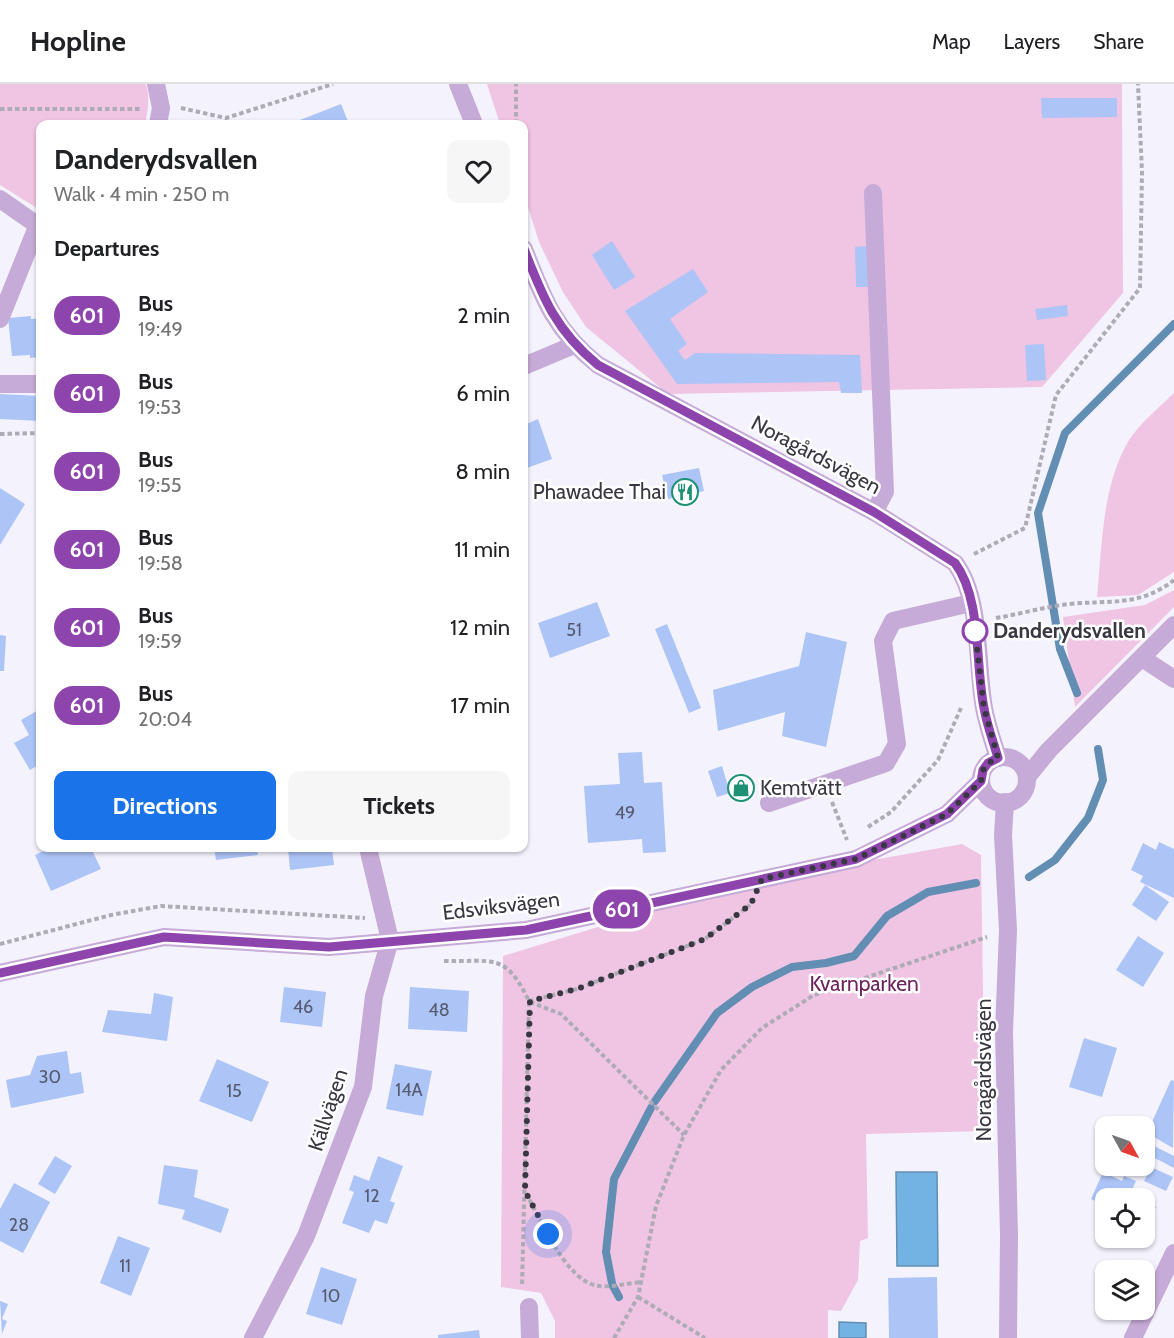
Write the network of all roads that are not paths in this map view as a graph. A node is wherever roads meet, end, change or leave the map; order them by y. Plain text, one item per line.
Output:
1 (156, 84) edge
2 (458, 84) edge
3 (160, 116) edge
4 (472, 120) edge
5 (873, 193) dead end
6 (0, 199) edge
7 (36, 225) edge
8 (36, 234) edge
9 (528, 259) edge
10 (0, 319) edge
11 (573, 345) junction
12 (528, 364) edge
13 (0, 384) edge
14 (36, 384) edge
15 (874, 512) junction
16 (971, 603) junction
17 (1174, 625) edge
18 (1142, 658) junction
19 (1174, 679) edge
20 (998, 758) junction
21 (1027, 777) junction
22 (981, 781) junction
23 (1005, 802) junction
24 (769, 803) dead end
25 (369, 852) edge
26 (390, 940) junction
27 (0, 973) edge
28 (1174, 1252) edge
29 (529, 1307) road end
30 (253, 1338) edge
31 (530, 1338) edge
32 (1008, 1338) edge
33 (1133, 1338) edge

1 - 3 street
2 - 4 street
5 - 15 street
6 - 7 street
8 - 10 street
9 - 11 street, Noragårdsvägen
11 - 12 street
11 - 15 street, Noragårdsvägen
13 - 14 street
15 - 16 street, Noragårdsvägen
16 - 20 street
16 - 24 street
17 - 18 street
18 - 19 street
18 - 21 street
20 - 21 street
20 - 22 street
21 - 23 street
22 - 23 street
22 - 26 street, Edsviksvägen
23 - 32 street, Noragårdsvägen
25 - 26 street, Källvägen
26 - 27 street, Edsviksvägen
26 - 30 street, Källvägen
28 - 33 street
29 - 31 street

